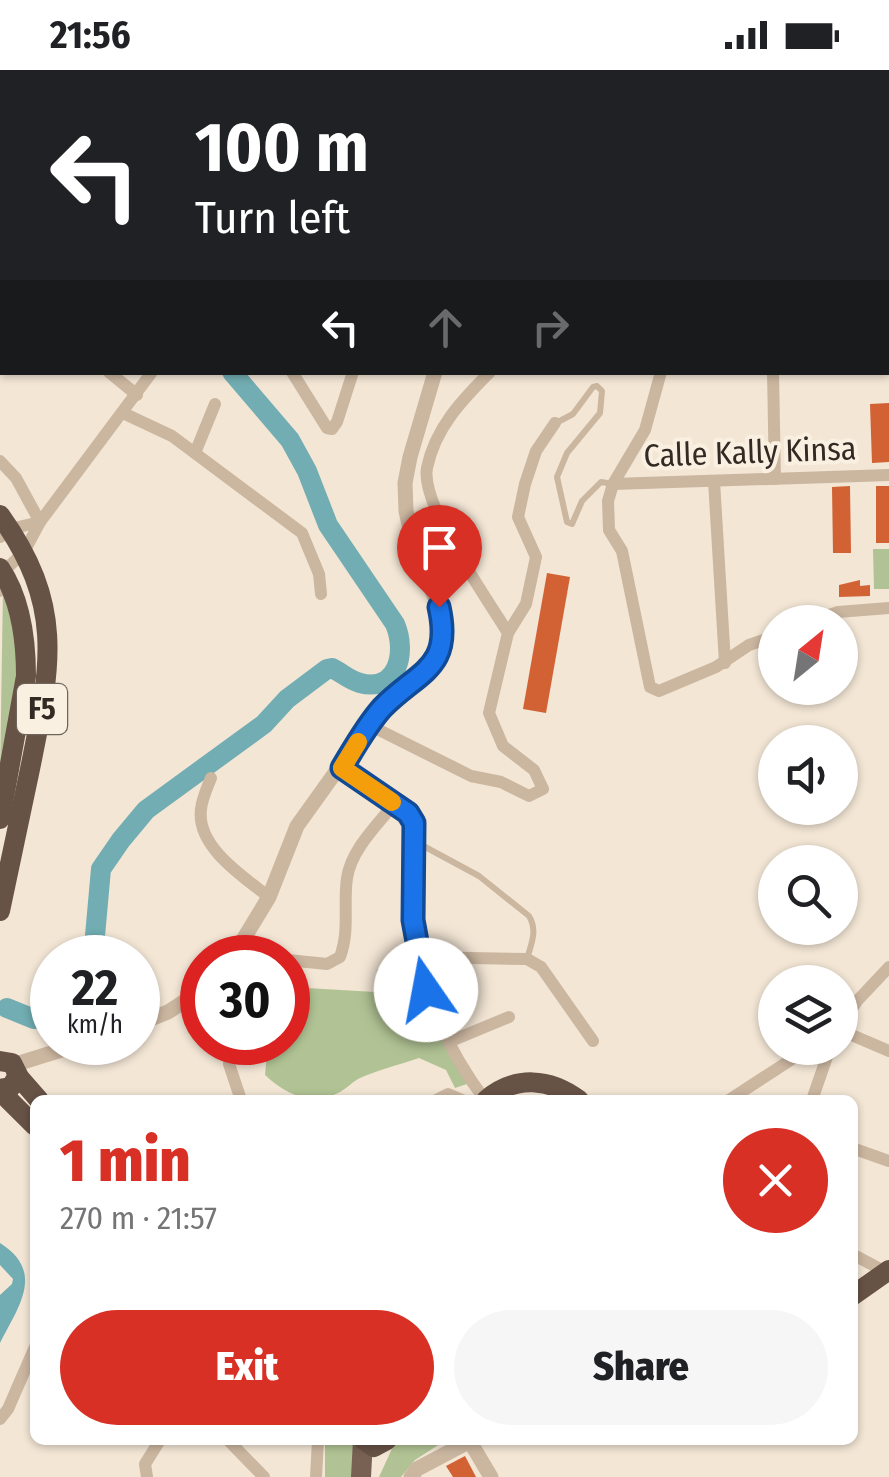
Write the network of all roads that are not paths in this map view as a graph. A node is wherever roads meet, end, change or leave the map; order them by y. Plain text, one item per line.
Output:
1 (113, 375) edge
2 (150, 375) edge
3 (294, 375) edge
4 (351, 375) edge
5 (434, 375) edge
6 (487, 375) edge
7 (660, 375) edge
8 (773, 375) edge
9 (138, 395) junction
10 (216, 404) dead end
11 (124, 413) junction
12 (554, 424) joint
13 (195, 453) junction
14 (0, 461) edge
15 (889, 475) edge
16 (775, 479) junction
17 (714, 481) junction
18 (613, 484) junction
19 (40, 522) junction
20 (3, 527) edge
21 (24, 552) junction
22 (1, 577) edge
23 (321, 594) dead end
24 (889, 608) edge
25 (858, 610) edge
26 (508, 633) junction
27 (758, 643) edge
28 (725, 663) junction
29 (369, 725) junction
30 (342, 768) junction
31 (211, 778) dead end
32 (394, 804) junction
33 (0, 818) edge
34 (415, 841) junction
35 (269, 897) junction
36 (0, 911) edge
37 (246, 935) edge
38 (417, 957) junction
39 (527, 959) junction
40 (310, 962) edge
41 (889, 967) edge
42 (858, 1000) edge
43 (508, 1017) dead end
44 (858, 1036) edge
45 (451, 1041) junction
46 (593, 1041) dead end
47 (889, 1050) edge
48 (229, 1065) edge
49 (783, 1065) edge
50 (824, 1065) edge
51 (15, 1071) edge
52 (0, 1090) edge
53 (240, 1095) edge
54 (483, 1095) edge
55 (494, 1095) edge
56 (570, 1095) edge
57 (737, 1095) edge
58 (814, 1095) edge
59 (30, 1121) edge
60 (858, 1150) edge
61 (889, 1162) edge
62 (858, 1258) edge
63 (888, 1276) edge
64 (858, 1293) edge
65 (858, 1305) edge
66 (30, 1358) edge
67 (0, 1419) edge
68 (157, 1445) edge
69 (233, 1445) edge
70 (318, 1445) edge
71 (373, 1445) edge
72 (374, 1445) edge
73 (461, 1445) edge
74 (473, 1445) edge
75 (148, 1477) edge
76 (264, 1477) edge
77 (316, 1477) edge
78 (361, 1477) edge
79 (371, 1477) edge
80 (411, 1477) edge
81 (491, 1477) edge

1 - 9 street
2 - 9 street
3 - 4 street
5 - 29 street
6 - 26 street
7 - 18 street
8 - 16 street
9 - 11 street
10 - 13 street
11 - 13 street
11 - 19 street
12 - 18 lane
12 - 26 street
13 - 23 street
14 - 19 street
15 - 16 street, Calle Kally Kinsa
16 - 17 street, Calle Kally Kinsa
17 - 18 street, Calle Kally Kinsa
17 - 28 street
18 - 28 street
19 - 20 street
19 - 21 street
20 - 21 highway, F5
21 - 22 street
21 - 36 highway, F5
22 - 33 highway, F5
24 - 25 street
26 - 29 street
27 - 28 street
29 - 30 street
30 - 32 street
30 - 35 street
31 - 35 street
32 - 34 street
32 - 40 street
34 - 38 street
34 - 39 lane
35 - 37 street
38 - 39 street
38 - 45 street
39 - 46 street
41 - 42 street
43 - 45 street
44 - 47 street
45 - 54 street
48 - 53 street
49 - 57 street
50 - 58 street
51 - 52 highway
52 - 59 highway
55 - 56 highway
60 - 61 street
62 - 63 street
63 - 64 highway
63 - 65 highway
66 - 67 street
68 - 75 street
69 - 76 street
70 - 77 street
71 - 78 main road
72 - 79 main road
73 - 80 street
74 - 81 street

